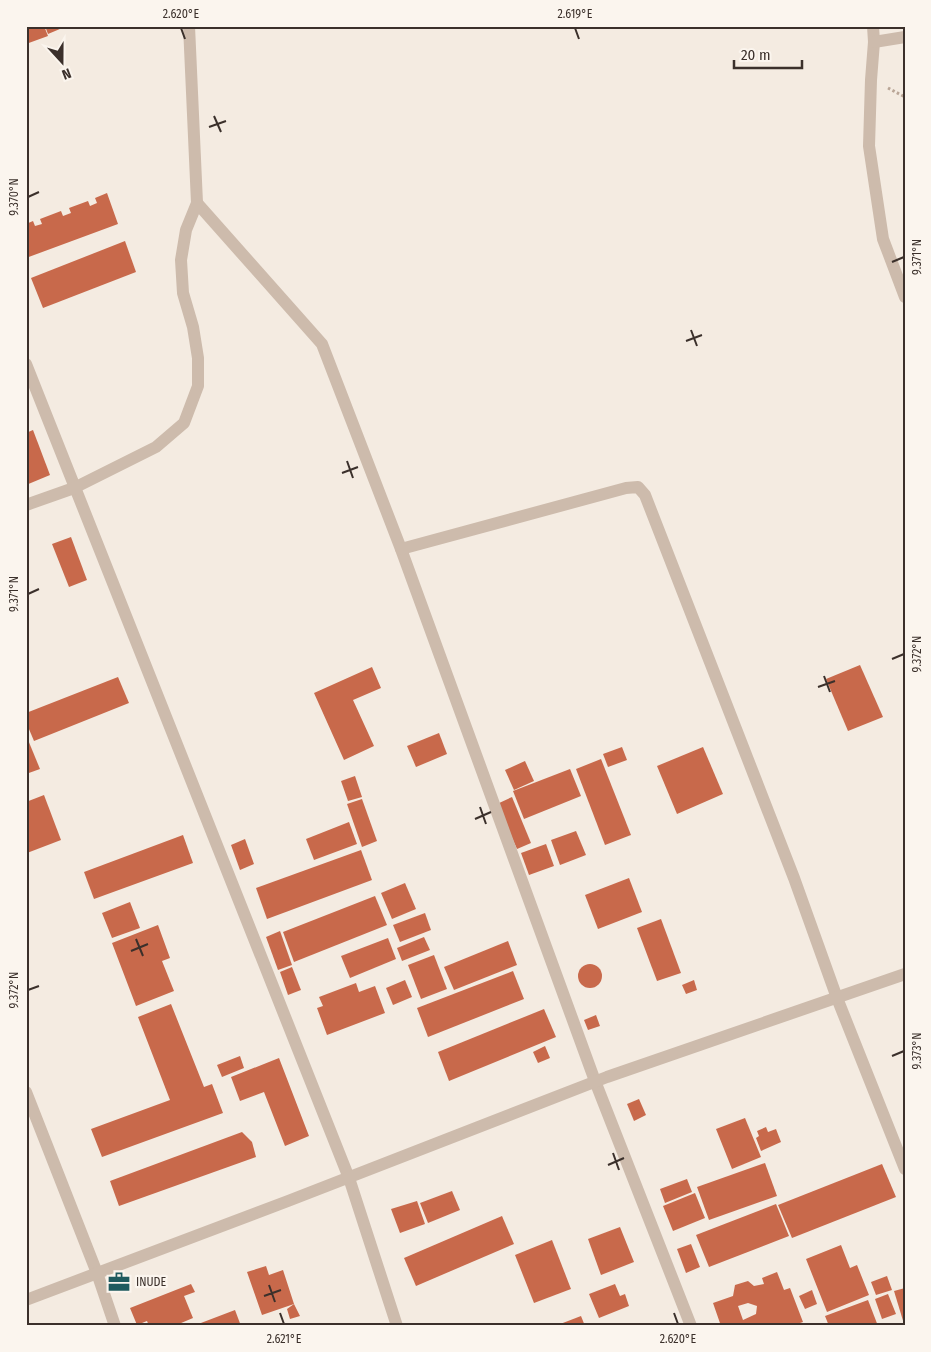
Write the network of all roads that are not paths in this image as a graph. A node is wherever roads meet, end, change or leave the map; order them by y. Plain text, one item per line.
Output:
1 (189, 26) edge
2 (873, 26) edge
3 (905, 37) edge
4 (874, 42) junction
5 (197, 203) junction
6 (905, 297) edge
7 (26, 364) edge
8 (74, 488) junction
9 (26, 505) edge
10 (401, 549) junction
11 (905, 974) edge
12 (837, 998) junction
13 (595, 1081) junction
14 (26, 1092) edge
15 (905, 1169) edge
16 (348, 1178) junction
17 (97, 1273) junction
18 (26, 1300) edge
19 (115, 1326) edge
20 (397, 1326) edge
21 (692, 1326) edge

1 - 5 street
2 - 4 street
3 - 4 street
4 - 6 street
5 - 8 street
5 - 10 street
7 - 8 street
8 - 9 street
8 - 16 street
10 - 12 street
10 - 13 street
11 - 12 street
12 - 13 street
12 - 15 street
13 - 16 street
13 - 21 street
14 - 17 street
16 - 17 street
16 - 20 street
17 - 18 street
17 - 19 street

